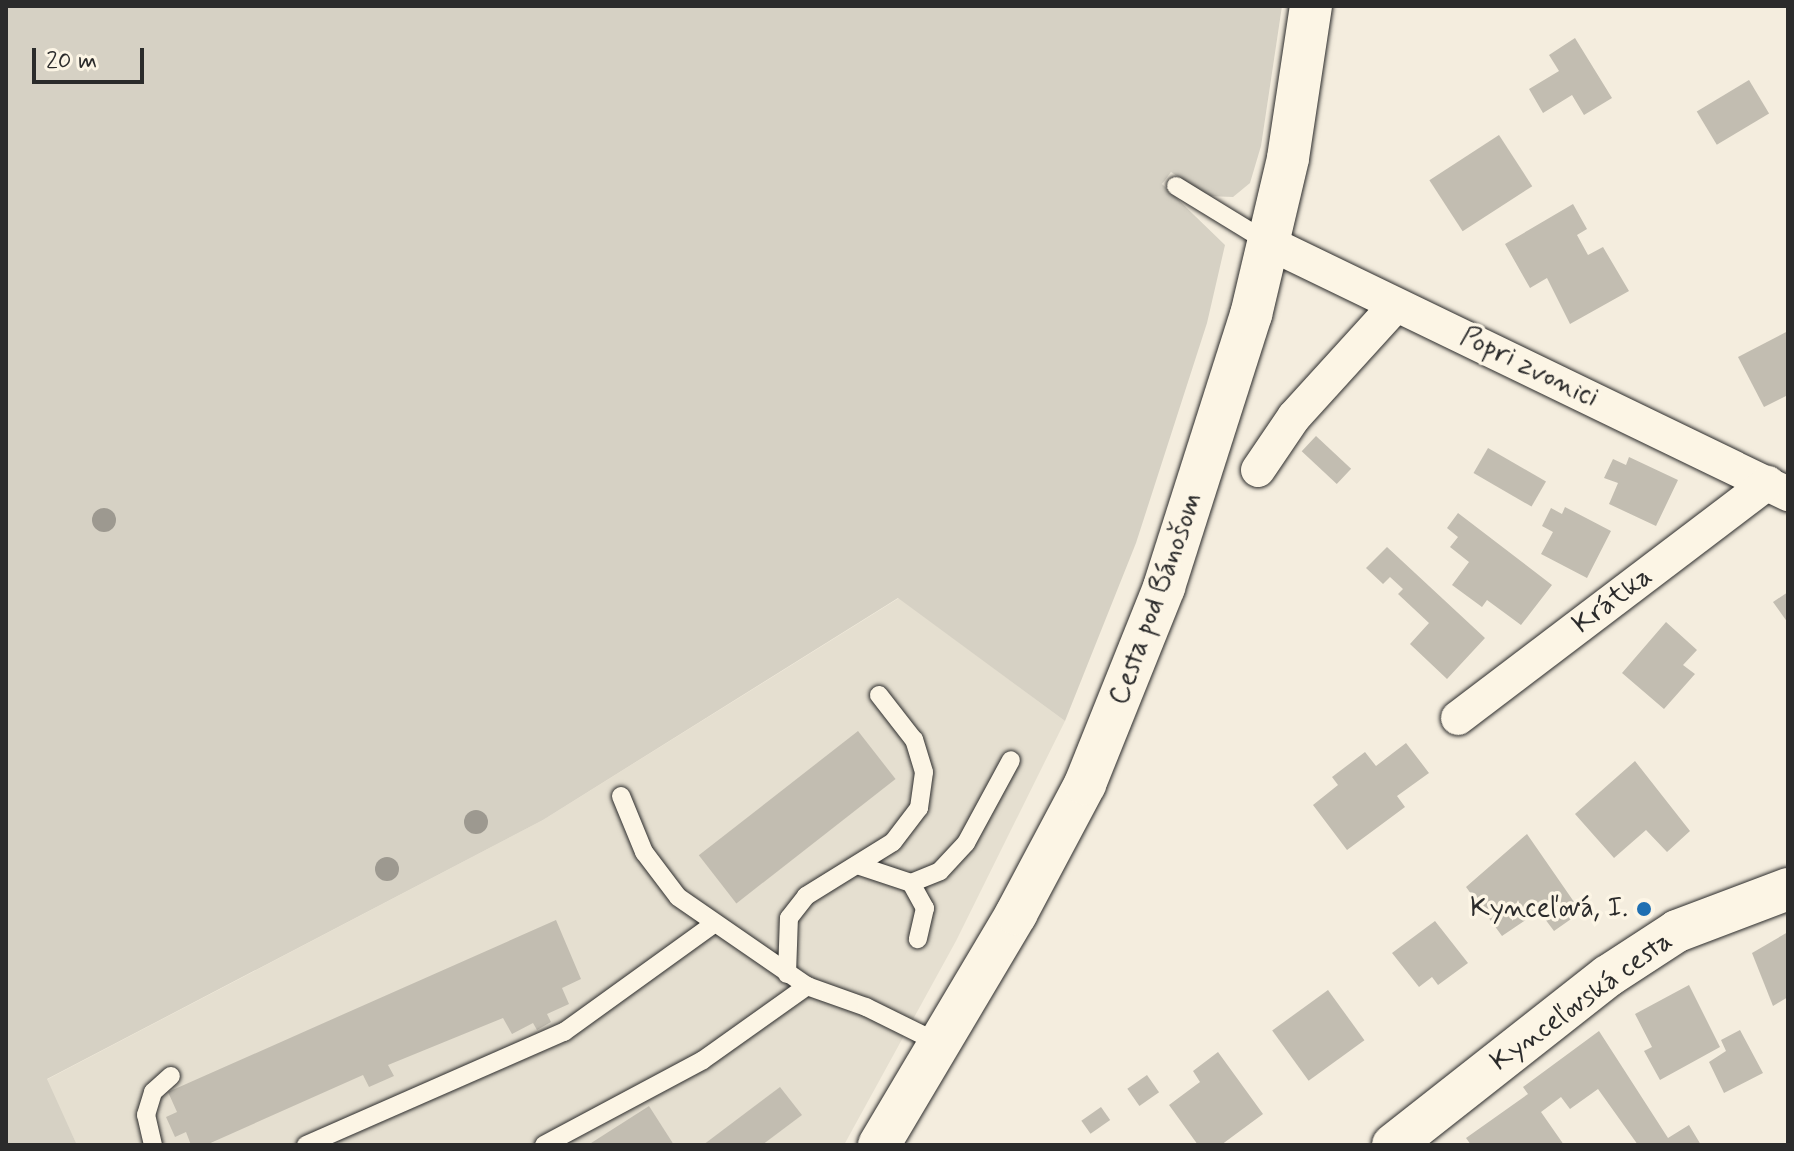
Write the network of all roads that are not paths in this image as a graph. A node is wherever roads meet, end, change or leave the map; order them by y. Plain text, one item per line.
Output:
1 (1311, 6) edge
2 (1176, 186) dead end
3 (1269, 243) junction
4 (1396, 305) junction
5 (1258, 470) dead end
6 (1778, 489) edge
7 (879, 695) dead end
8 (1458, 718) dead end
9 (1011, 760) dead end
10 (621, 796) dead end
11 (857, 865) junction
12 (911, 883) junction
13 (1788, 889) edge
14 (714, 924) junction
15 (918, 939) dead end
16 (787, 974) junction
17 (807, 986) junction
18 (939, 1043) junction
19 (171, 1076) dead end
20 (153, 1145) edge
21 (306, 1145) edge
22 (544, 1145) edge
23 (879, 1145) edge
24 (1393, 1145) edge

1 - 3 street, Cesta pod Bánošom
2 - 3 lane
3 - 4 street, Popri zvonici
3 - 18 street, Cesta pod Bánošom
4 - 5 street
4 - 6 street, Popri zvonici
6 - 8 street, Krátka
7 - 11 lane
9 - 12 lane
10 - 14 lane
11 - 12 lane
11 - 16 lane
12 - 15 lane
13 - 24 street, Kynceľovská cesta
14 - 16 lane
14 - 21 lane
16 - 17 lane
17 - 18 lane
17 - 22 lane
18 - 23 street, Cesta pod Bánošom
19 - 20 lane

